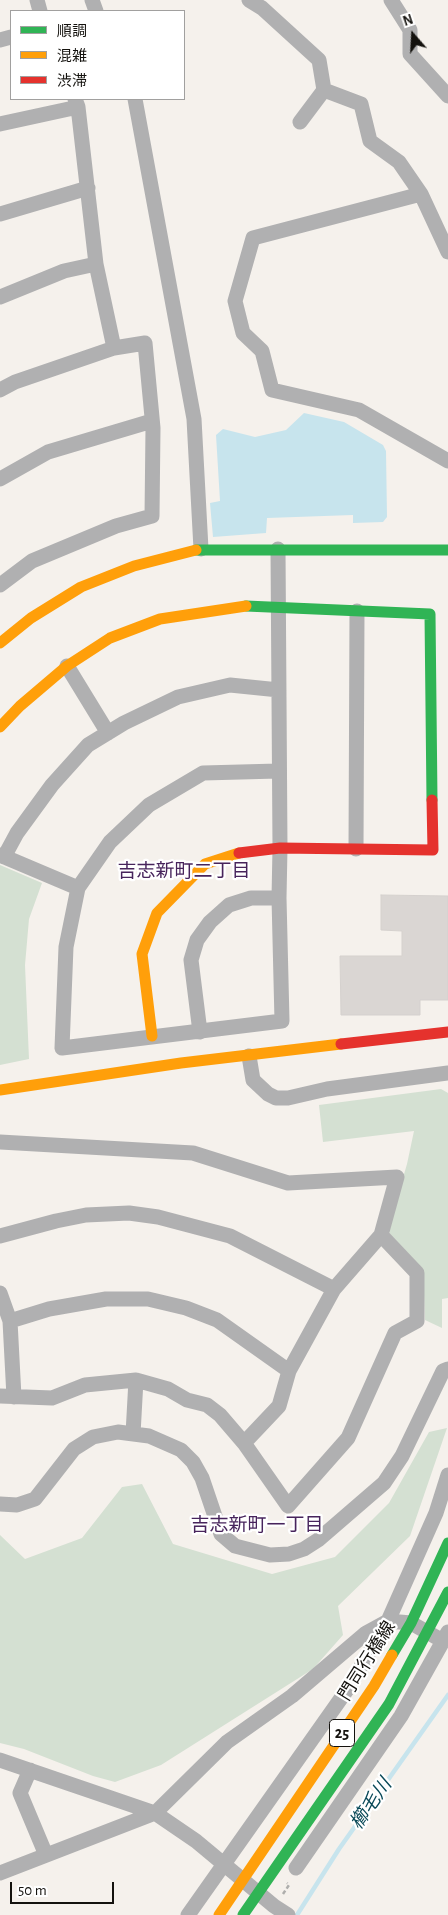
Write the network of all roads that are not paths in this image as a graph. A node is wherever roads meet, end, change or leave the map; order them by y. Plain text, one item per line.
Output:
1 (249, 0) edge
2 (391, 0) edge
3 (324, 90) junction
4 (448, 96) edge
5 (136, 100) edge
6 (77, 103) edge
7 (300, 122) dead end
8 (0, 124) edge
9 (88, 188) junction
10 (422, 194) junction
11 (0, 214) edge
12 (448, 252) edge
13 (96, 264) junction
14 (0, 297) edge
15 (114, 348) junction
16 (0, 390) edge
17 (152, 421) junction
18 (448, 461) edge
19 (0, 479) edge
20 (201, 549) junction
21 (278, 549) junction
22 (448, 550) edge
23 (0, 585) edge
24 (279, 608) junction
25 (357, 611) junction
26 (0, 643) edge
27 (67, 666) junction
28 (279, 690) junction
29 (0, 727) edge
30 (108, 733) junction
31 (278, 771) junction
32 (280, 848) junction
33 (356, 849) junction
34 (2, 856) edge
35 (78, 888) junction
36 (279, 898) junction
37 (200, 1032) junction
38 (448, 1032) edge
39 (152, 1036) junction
40 (249, 1056) junction
41 (448, 1073) edge
42 (0, 1090) edge
43 (0, 1142) edge
44 (381, 1235) junction
45 (0, 1236) edge
46 (334, 1289) junction
47 (0, 1293) edge
48 (10, 1321) junction
49 (448, 1369) edge
50 (289, 1371) junction
51 (136, 1380) junction
52 (7, 1396) edge
53 (133, 1434) junction
54 (244, 1443) junction
55 (448, 1475) edge
56 (0, 1504) edge
57 (448, 1543) edge
58 (448, 1592) edge
59 (388, 1621) junction
60 (411, 1624) junction
61 (428, 1632) junction
62 (446, 1637) edge
63 (0, 1760) edge
64 (30, 1770) junction
65 (155, 1813) junction
66 (46, 1856) junction
67 (224, 1863) junction
68 (296, 1868) dead end
69 (0, 1874) edge
70 (244, 1880) junction
71 (259, 1892) junction
72 (188, 1915) edge
73 (220, 1915) edge
74 (243, 1915) edge
75 (288, 1915) edge

1 - 3 street
2 - 4 street
3 - 7 street
3 - 10 street
5 - 20 street
6 - 8 street
6 - 9 street
9 - 11 street
9 - 13 street
10 - 12 street
10 - 18 street
13 - 14 street
13 - 15 street
15 - 16 street
15 - 17 street
17 - 19 street
17 - 23 street
20 - 21 street
20 - 26 street
21 - 22 street
21 - 24 street
24 - 25 street
24 - 27 street
24 - 28 street
25 - 33 street
25 - 33 street
27 - 29 street
27 - 30 street
28 - 30 street
28 - 31 street
30 - 34 street
31 - 32 street
31 - 35 street
32 - 33 street
32 - 36 street
32 - 39 street
34 - 35 street
35 - 39 street
36 - 37 street
36 - 37 street
37 - 39 street
38 - 40 street
40 - 41 street
40 - 42 street
43 - 44 street
44 - 46 street
44 - 54 street
45 - 46 street
46 - 50 street
47 - 48 street
48 - 50 street
48 - 52 street
49 - 53 street
50 - 54 street
51 - 52 street
51 - 53 street
51 - 54 street
53 - 56 street
55 - 59 street
57 - 60 street, 門司行橋線 / 25
58 - 61 street, 25
59 - 60 street
59 - 65 street
59 - 67 street
60 - 61 street
60 - 70 street, 門司行橋線 / 25
61 - 62 street
61 - 71 street, 25
62 - 68 street
63 - 64 street
64 - 65 street
64 - 66 street
65 - 66 street
65 - 67 street
66 - 69 street
67 - 70 street
67 - 72 street
70 - 71 street
70 - 73 street, 門司行橋線 / 25
71 - 74 street, 25
71 - 75 street

